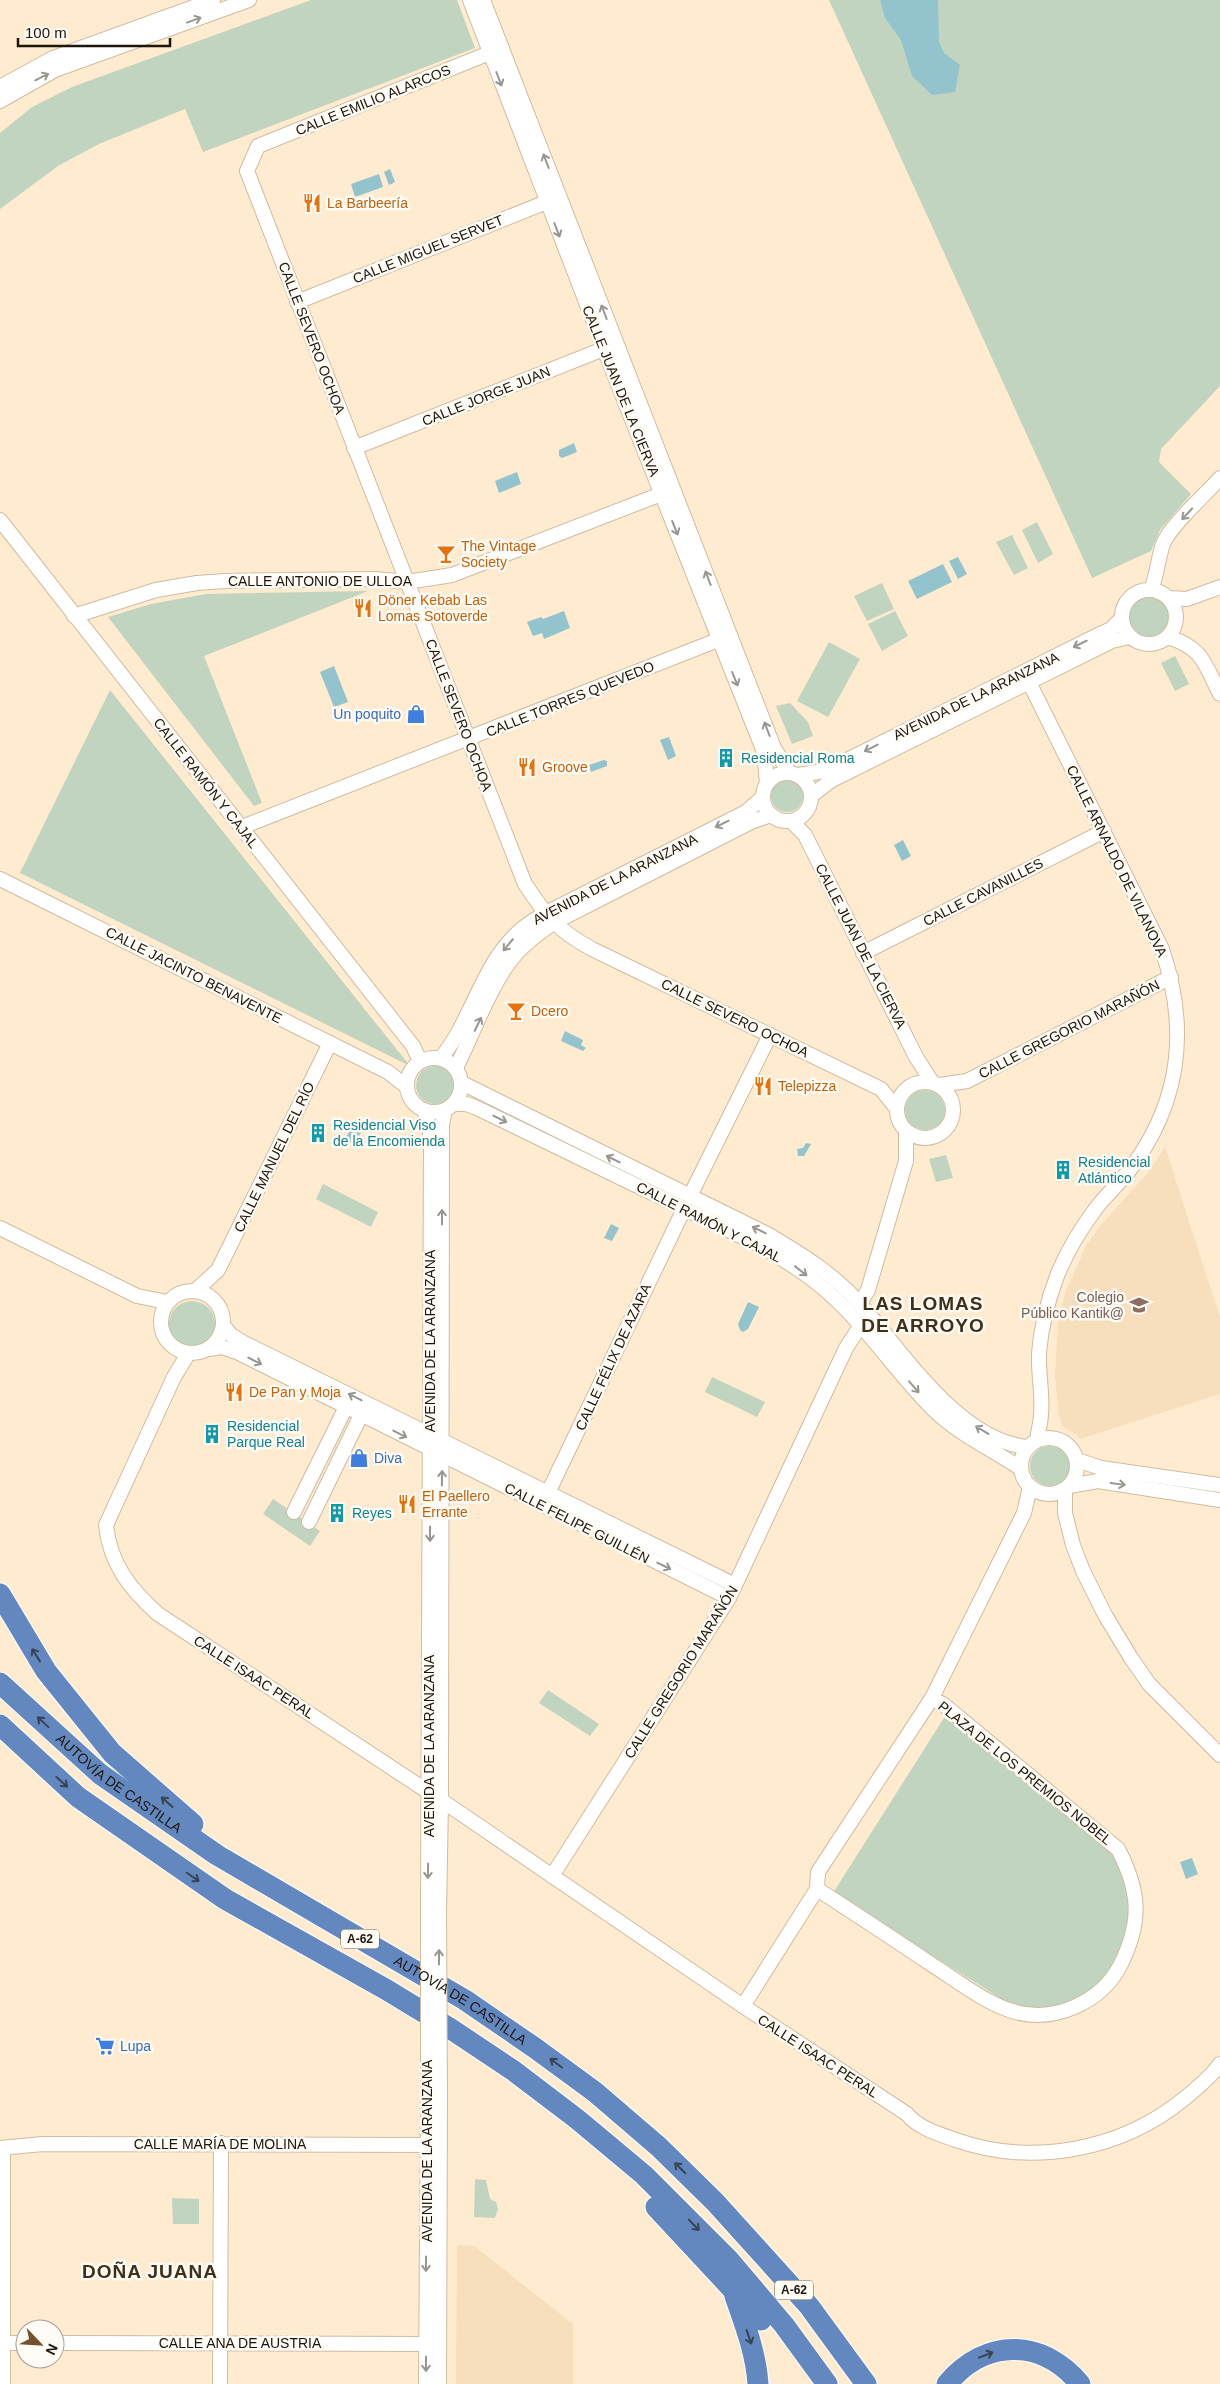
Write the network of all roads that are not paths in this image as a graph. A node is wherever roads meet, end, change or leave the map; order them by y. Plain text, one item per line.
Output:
1 (213, 0) edge
2 (249, 0) edge
3 (470, 0) edge
4 (483, 0) edge
5 (496, 51) junction
6 (0, 87) edge
7 (0, 101) edge
8 (251, 158) joint
9 (553, 199) junction
10 (297, 302) junction
11 (610, 346) junction
12 (354, 448) junction
13 (1220, 478) edge
14 (668, 492) junction
15 (0, 520) edge
16 (407, 582) junction
17 (1220, 587) edge
18 (1151, 590) junction
19 (1172, 604) junction
20 (74, 616) junction
21 (1122, 619) junction
22 (1171, 633) junction
23 (725, 637) junction
24 (1129, 637) junction
25 (1026, 677) junction
26 (1220, 694) edge
27 (468, 739) junction
28 (794, 774) junction
29 (767, 782) junction
30 (812, 795) junction
31 (763, 797) junction
32 (771, 815) junction
33 (797, 818) junction
34 (242, 827) junction
35 (1104, 831) junction
36 (0, 879) edge
37 (549, 918) junction
38 (863, 953) junction
39 (1172, 977) junction
40 (770, 1035) junction
41 (330, 1043) junction
42 (916, 1057) junction
43 (430, 1059) junction
44 (456, 1068) junction
45 (408, 1081) junction
46 (967, 1081) junction
47 (462, 1083) junction
48 (936, 1084) junction
49 (911, 1086) junction
50 (881, 1089) junction
51 (953, 1103) junction
52 (450, 1107) junction
53 (897, 1109) junction
54 (424, 1110) junction
55 (906, 1131) junction
56 (927, 1138) junction
57 (906, 1161) junction
58 (687, 1203) junction
59 (0, 1228) edge
60 (218, 1270) junction
61 (195, 1291) junction
62 (137, 1296) junction
63 (167, 1302) junction
64 (216, 1302) junction
65 (860, 1303) junction
66 (160, 1319) junction
67 (223, 1325) junction
68 (861, 1325) junction
69 (172, 1347) junction
70 (209, 1349) junction
71 (188, 1354) junction
72 (174, 1377) junction
73 (346, 1407) junction
74 (1041, 1412) junction
75 (361, 1415) junction
76 (436, 1438) junction
77 (1053, 1438) junction
78 (1032, 1444) junction
79 (436, 1453) junction
80 (1077, 1460) junction
81 (1020, 1468) junction
82 (1220, 1485) edge
83 (1030, 1487) junction
84 (1067, 1487) junction
85 (1046, 1494) junction
86 (545, 1499) junction
87 (1220, 1500) edge
88 (294, 1512) dead end
89 (1024, 1513) junction
90 (1064, 1513) junction
91 (309, 1522) dead end
92 (735, 1585) junction
93 (0, 1594) edge
94 (729, 1598) junction
95 (0, 1683) edge
96 (932, 1698) junction
97 (0, 1725) edge
98 (1220, 1755) edge
99 (435, 1796) junction
100 (552, 1876) junction
101 (817, 1888) junction
102 (225, 1899) junction
103 (335, 1925) junction
104 (743, 2006) junction
105 (1220, 2064) edge
106 (222, 2143) junction
107 (434, 2146) junction
108 (2, 2148) edge
109 (715, 2202) junction
110 (733, 2291) junction
111 (4, 2342) junction
112 (15, 2343) edge
113 (65, 2343) edge
114 (219, 2343) junction
115 (426, 2344) junction
116 (3, 2384) edge
117 (220, 2384) edge
118 (426, 2384) edge
119 (439, 2384) edge
120 (758, 2384) edge
121 (810, 2384) edge
122 (827, 2384) edge
123 (866, 2384) edge
124 (882, 2384) edge
125 (947, 2384) edge
126 (1080, 2384) edge

1 - 6 street
7 -> 2 street
3 - 5 street, CALLE JUAN DE LA CIERVA
4 - 5 street, CALLE JUAN DE LA CIERVA
5 - 8 street, CALLE EMILIO ALARCOS
5 - 9 street, CALLE JUAN DE LA CIERVA
8 - 10 street, CALLE SEVERO OCHOA
9 - 10 street, CALLE MIGUEL SERVET
9 - 11 street, CALLE JUAN DE LA CIERVA
10 - 12 street, CALLE SEVERO OCHOA
11 - 12 street, CALLE JORGE JUAN
11 - 14 street, CALLE JUAN DE LA CIERVA
12 - 16 street, CALLE SEVERO OCHOA
13 -> 18 street
14 - 16 street, CALLE ANTONIO DE ULLOA
14 - 23 street, CALLE JUAN DE LA CIERVA
15 - 20 street, CALLE RAMÓN Y CAJAL
16 - 20 street, CALLE ANTONIO DE ULLOA
16 - 27 street, CALLE SEVERO OCHOA
17 - 19 street
18 - 19 street
18 - 21 street
19 - 22 street
20 - 34 street, CALLE RAMÓN Y CAJAL
21 - 24 street
21 -> 25 street, AVENIDA DE LA ARANZANA
22 - 24 street
22 - 26 street
23 - 27 street, CALLE TORRES QUEVEDO
28 -> 23 street, CALLE JUAN DE LA CIERVA
23 -> 29 street, CALLE JUAN DE LA CIERVA
24 - 25 street, AVENIDA DE LA ARANZANA
25 -> 28 street, AVENIDA DE LA ARANZANA
25 - 30 street, AVENIDA DE LA ARANZANA
25 - 35 street, CALLE ARNALDO DE VILANOVA
27 - 34 street, CALLE TORRES QUEVEDO
27 - 37 street, CALLE SEVERO OCHOA
28 - 29 street
28 - 30 street
29 - 31 street
30 - 33 street
31 - 32 street
31 -> 37 street, AVENIDA DE LA ARANZANA
32 - 33 street
32 - 37 street, AVENIDA DE LA ARANZANA
33 - 38 street, CALLE JUAN DE LA CIERVA
34 - 43 street, CALLE RAMÓN Y CAJAL
35 - 38 street, CALLE CAVANILLES
35 - 39 street, CALLE ARNALDO DE VILANOVA
36 - 41 street, CALLE JACINTO BENAVENTE
37 - 40 street, CALLE SEVERO OCHOA
37 -> 43 street, AVENIDA DE LA ARANZANA
44 -> 37 street, AVENIDA DE LA ARANZANA
38 - 42 street, CALLE JUAN DE LA CIERVA
39 - 46 street, CALLE GREGORIO MARAÑÓN
39 - 74 street, CALLE ARNALDO DE VILANOVA
40 - 50 street, CALLE SEVERO OCHOA
40 - 58 street, CALLE FÉLIX DE AZARA
41 - 45 street, CALLE JACINTO BENAVENTE
41 - 60 street, CALLE MANUEL DEL RÍO
42 - 48 street, CALLE JUAN DE LA CIERVA
42 - 49 street, CALLE JUAN DE LA CIERVA
43 - 44 street
43 - 45 street
44 - 47 street
45 - 54 street
46 - 48 street, CALLE GREGORIO MARAÑÓN
46 - 51 street, CALLE GREGORIO MARAÑÓN
47 - 52 street
58 -> 47 street, CALLE RAMÓN Y CAJAL
48 - 49 street
48 - 51 street
49 - 50 street, CALLE SEVERO OCHOA
49 - 53 street
50 - 53 street, CALLE SEVERO OCHOA
51 - 56 street
52 - 54 street
52 -> 58 street, CALLE RAMÓN Y CAJAL
76 -> 52 street, AVENIDA DE LA ARANZANA
53 - 55 street
54 - 76 street, AVENIDA DE LA ARANZANA
55 - 56 street
55 - 57 street
56 - 57 street
57 - 65 street
65 -> 58 street, CALLE RAMÓN Y CAJAL
58 -> 68 street, CALLE RAMÓN Y CAJAL
58 - 86 street, CALLE FÉLIX DE AZARA
59 - 62 street
60 - 61 street, CALLE MANUEL DEL RÍO
60 - 64 street, CALLE MANUEL DEL RÍO
61 - 63 street
61 - 64 street
62 - 63 street
62 - 66 street
63 - 66 street
64 - 67 street
78 -> 65 street, CALLE RAMÓN Y CAJAL
66 - 69 street
67 - 70 street
76 -> 67 street, CALLE FELIPE GUILLÉN
68 -> 81 street, CALLE RAMÓN Y CAJAL
68 - 92 street, CALLE GREGORIO MARAÑÓN
69 - 71 street
69 - 72 street
70 - 71 street
70 -> 73 street, CALLE FELIPE GUILLÉN
71 - 72 street
72 - 99 street, CALLE ISAAC PERAL
73 - 75 street, CALLE FELIPE GUILLÉN
73 - 88 street
74 - 77 street, CALLE ARNALDO DE VILANOVA
74 - 78 street, CALLE ARNALDO DE VILANOVA
75 -> 79 street, CALLE FELIPE GUILLÉN
75 - 91 street
76 - 79 street, AVENIDA DE LA ARANZANA
76 - 86 street, CALLE FELIPE GUILLÉN
77 - 78 street
77 - 80 street
78 - 81 street
79 - 86 street, CALLE FELIPE GUILLÉN
79 - 99 street, AVENIDA DE LA ARANZANA
80 - 82 street
80 - 84 street
81 - 83 street
83 - 85 street
83 - 89 street
84 - 85 street
84 -> 87 street
84 - 90 street
85 - 89 street
85 - 90 street
86 - 92 street, CALLE FELIPE GUILLÉN
86 -> 94 street, CALLE FELIPE GUILLÉN
89 - 96 street
90 - 98 street
92 - 94 street, CALLE GREGORIO MARAÑÓN
103 -> 93 highway
94 - 100 street, CALLE GREGORIO MARAÑÓN
103 -> 95 highway, AUTOVÍA DE CASTILLA / A-62
96 - 101 street
96 - 101 street, PLAZA DE LOS PREMIOS NOBEL
97 -> 102 highway, A-62
99 - 100 street, CALLE ISAAC PERAL
99 - 107 street, AVENIDA DE LA ARANZANA, bridge
100 - 104 street, CALLE ISAAC PERAL
101 - 104 street
102 - 110 highway
102 -> 122 highway, A-62
109 -> 103 highway, AUTOVÍA DE CASTILLA / A-62
104 - 105 street, CALLE ISAAC PERAL
106 - 107 street, CALLE MARÍA DE MOLINA
106 - 108 street, CALLE MARÍA DE MOLINA
106 - 114 street
107 -> 115 street, AVENIDA DE LA ARANZANA
107 - 119 street, AVENIDA DE LA ARANZANA
108 - 111 street
109 - 123 highway, AUTOVÍA DE CASTILLA / A-62
109 - 124 highway
110 -> 120 highway
110 - 121 highway
111 - 112 street
111 - 116 street
113 - 114 street, CALLE ANA DE AUSTRIA
114 - 115 street, CALLE ANA DE AUSTRIA
114 - 117 street
115 -> 118 street, AVENIDA DE LA ARANZANA
125 -> 126 highway

